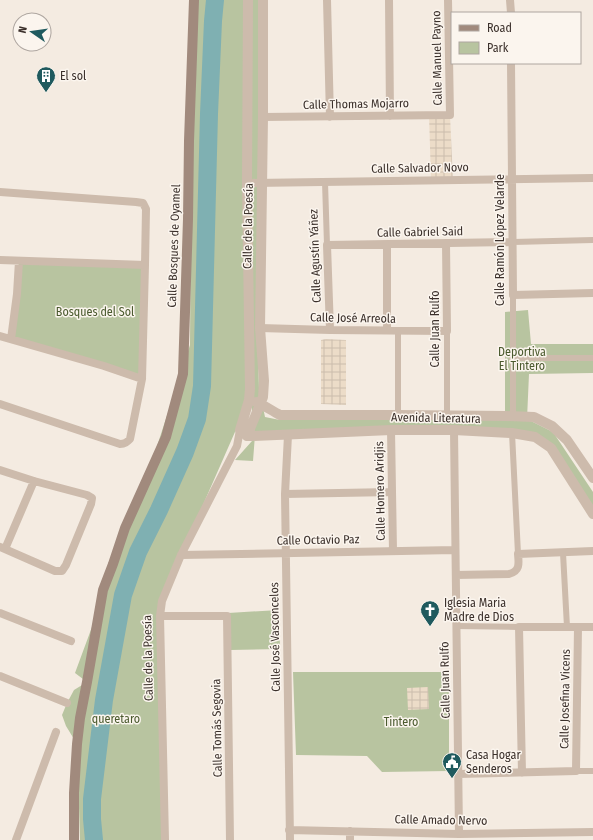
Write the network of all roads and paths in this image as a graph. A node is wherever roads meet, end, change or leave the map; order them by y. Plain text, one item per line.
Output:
1 (194, 0) edge
2 (248, 0) edge
3 (262, 0) edge
4 (327, 0) edge
5 (388, 0) edge
6 (448, 0) edge
7 (510, 0) edge
8 (511, 12) edge
9 (511, 64) edge
10 (450, 115) joint
11 (330, 116) junction
12 (390, 116) junction
13 (263, 117) junction
14 (593, 178) edge
15 (512, 179) junction
16 (325, 182) junction
17 (247, 183) junction
18 (262, 183) junction
19 (0, 192) edge
20 (593, 240) edge
21 (512, 242) junction
22 (446, 243) junction
23 (327, 245) junction
24 (387, 245) junction
25 (0, 260) edge
26 (19, 261) junction
27 (145, 265) junction
28 (593, 293) edge
29 (513, 295) junction
30 (260, 328) junction
31 (330, 330) junction
32 (387, 330) junction
33 (398, 330) junction
34 (447, 331) junction
35 (0, 336) edge
36 (11, 340) junction
37 (512, 358) junction
38 (593, 358) edge
39 (142, 379) junction
40 (249, 400) junction
41 (0, 404) edge
42 (261, 404) junction
43 (398, 415) junction
44 (447, 415) junction
45 (513, 416) junction
46 (391, 430) junction
47 (454, 430) junction
48 (244, 433) junction
49 (512, 433) junction
50 (288, 435) junction
51 (0, 470) edge
52 (593, 478) edge
53 (34, 481) junction
54 (392, 492) junction
55 (285, 494) junction
56 (593, 514) edge
57 (3, 548) edge
58 (455, 550) junction
59 (393, 551) junction
60 (593, 551) edge
61 (285, 553) junction
62 (563, 553) junction
63 (518, 554) junction
64 (181, 555) junction
65 (456, 575) junction
66 (0, 613) edge
67 (160, 616) junction
68 (456, 626) junction
69 (519, 626) junction
70 (567, 627) junction
71 (578, 627) junction
72 (593, 627) edge
73 (71, 641) dead end
74 (0, 676) edge
75 (67, 703) dead end
76 (56, 732) dead end
77 (576, 771) junction
78 (593, 771) edge
79 (522, 773) junction
80 (458, 774) junction
81 (290, 830) junction
82 (350, 831) junction
83 (593, 832) edge
84 (459, 834) junction
85 (571, 836) edge
86 (16, 840) edge
87 (74, 840) edge
88 (164, 840) edge
89 (230, 840) edge
90 (290, 840) edge
91 (350, 840) edge

1 - 87 main road, Calle Bosques de Oyamel
2 - 17 street, Calle de la Poesía
3 - 13 street, Calle de la Poesía
4 - 11 street
5 - 12 street
6 - 10 street, Calle Manuel Payno
7 - 8 street
9 - 15 street, Calle Ramón López Velarde
10 - 12 street, Calle Thomas Mojarro
11 - 12 street, Calle Thomas Mojarro
11 - 13 street, Calle Thomas Mojarro
13 - 18 street, Calle de la Poesía
14 - 15 street, Calle Salvador Novo
15 - 16 street, Calle Salvador Novo
15 - 21 street, Calle Ramón López Velarde
16 - 18 street, Calle Salvador Novo
16 - 23 street, Calle Agustín Yáñez
17 - 18 street, Calle Salvador Novo
17 - 40 street, Calle de la Poesía
18 - 30 street, Calle de la Poesía
19 - 27 street
20 - 21 street
21 - 22 street, Calle Gabriel Said
21 - 29 street, Calle Ramón López Velarde
22 - 24 street, Calle Gabriel Said
22 - 34 street, Calle Juan Rulfo
23 - 24 street, Calle Gabriel Said
23 - 31 street, Calle Agustín Yáñez
24 - 32 street
25 - 26 street
26 - 27 street
26 - 36 street
27 - 39 street
28 - 29 street
29 - 37 street, Calle Ramón López Velarde
30 - 31 street, Calle José Arreola
30 - 42 street, Calle de la Poesía
31 - 32 street, Calle José Arreola
32 - 33 street, Calle José Arreola
33 - 34 street, Calle José Arreola
33 - 43 street
34 - 44 street, Calle Juan Rulfo
35 - 36 street
36 - 39 street
37 - 38 street
37 - 45 street, Calle Ramón López Velarde
39 - 41 street
40 - 42 street, Avenida Literatura
40 - 48 street, Calle de la Poesía
42 - 43 street, Avenida Literatura
42 - 48 street, Calle de la Poesía
43 - 44 street, Avenida Literatura
44 - 45 street, Avenida Literatura
45 - 52 street, Avenida Literatura
46 - 47 street, Avenida Literatura
46 - 50 street, Avenida Literatura
46 - 54 street, Calle Homero Aridjis
47 - 49 street, Avenida Literatura
47 - 58 street, Calle Juan Rulfo
48 - 50 street, Avenida Literatura
48 - 64 street, Calle de la Poesía
49 - 56 street, Avenida Literatura
49 - 63 street
50 - 55 street, Calle José Vasconcelos
51 - 53 street
53 - 57 street
53 - 57 street
54 - 55 street
54 - 59 street, Calle Homero Aridjis
55 - 61 street, Calle José Vasconcelos
58 - 59 street, Calle Octavio Paz
58 - 65 street, Calle Juan Rulfo
59 - 61 street, Calle Octavio Paz
60 - 62 street
61 - 64 street, Calle Octavio Paz
61 - 81 street, Calle José Vasconcelos
62 - 63 street
62 - 70 street
63 - 65 street
64 - 67 street, Calle de la Poesía
65 - 68 street, Calle Juan Rulfo
66 - 73 street
67 - 88 street, Calle de la Poesía
67 - 89 street, Calle Tomás Segovia
68 - 69 street
68 - 80 street, Calle Juan Rulfo
69 - 70 street
69 - 79 street
70 - 71 street
71 - 72 street
71 - 77 street, Calle Josefina Vicens
74 - 75 street
76 - 86 street
77 - 78 street
77 - 79 street
79 - 80 street
80 - 84 street, Calle Juan Rulfo
81 - 82 street, Calle Amado Nervo
81 - 90 street, Calle José Vasconcelos
82 - 84 street, Calle Amado Nervo
82 - 91 street
83 - 85 street, Calle Amado Nervo
84 - 85 street, Calle Amado Nervo

